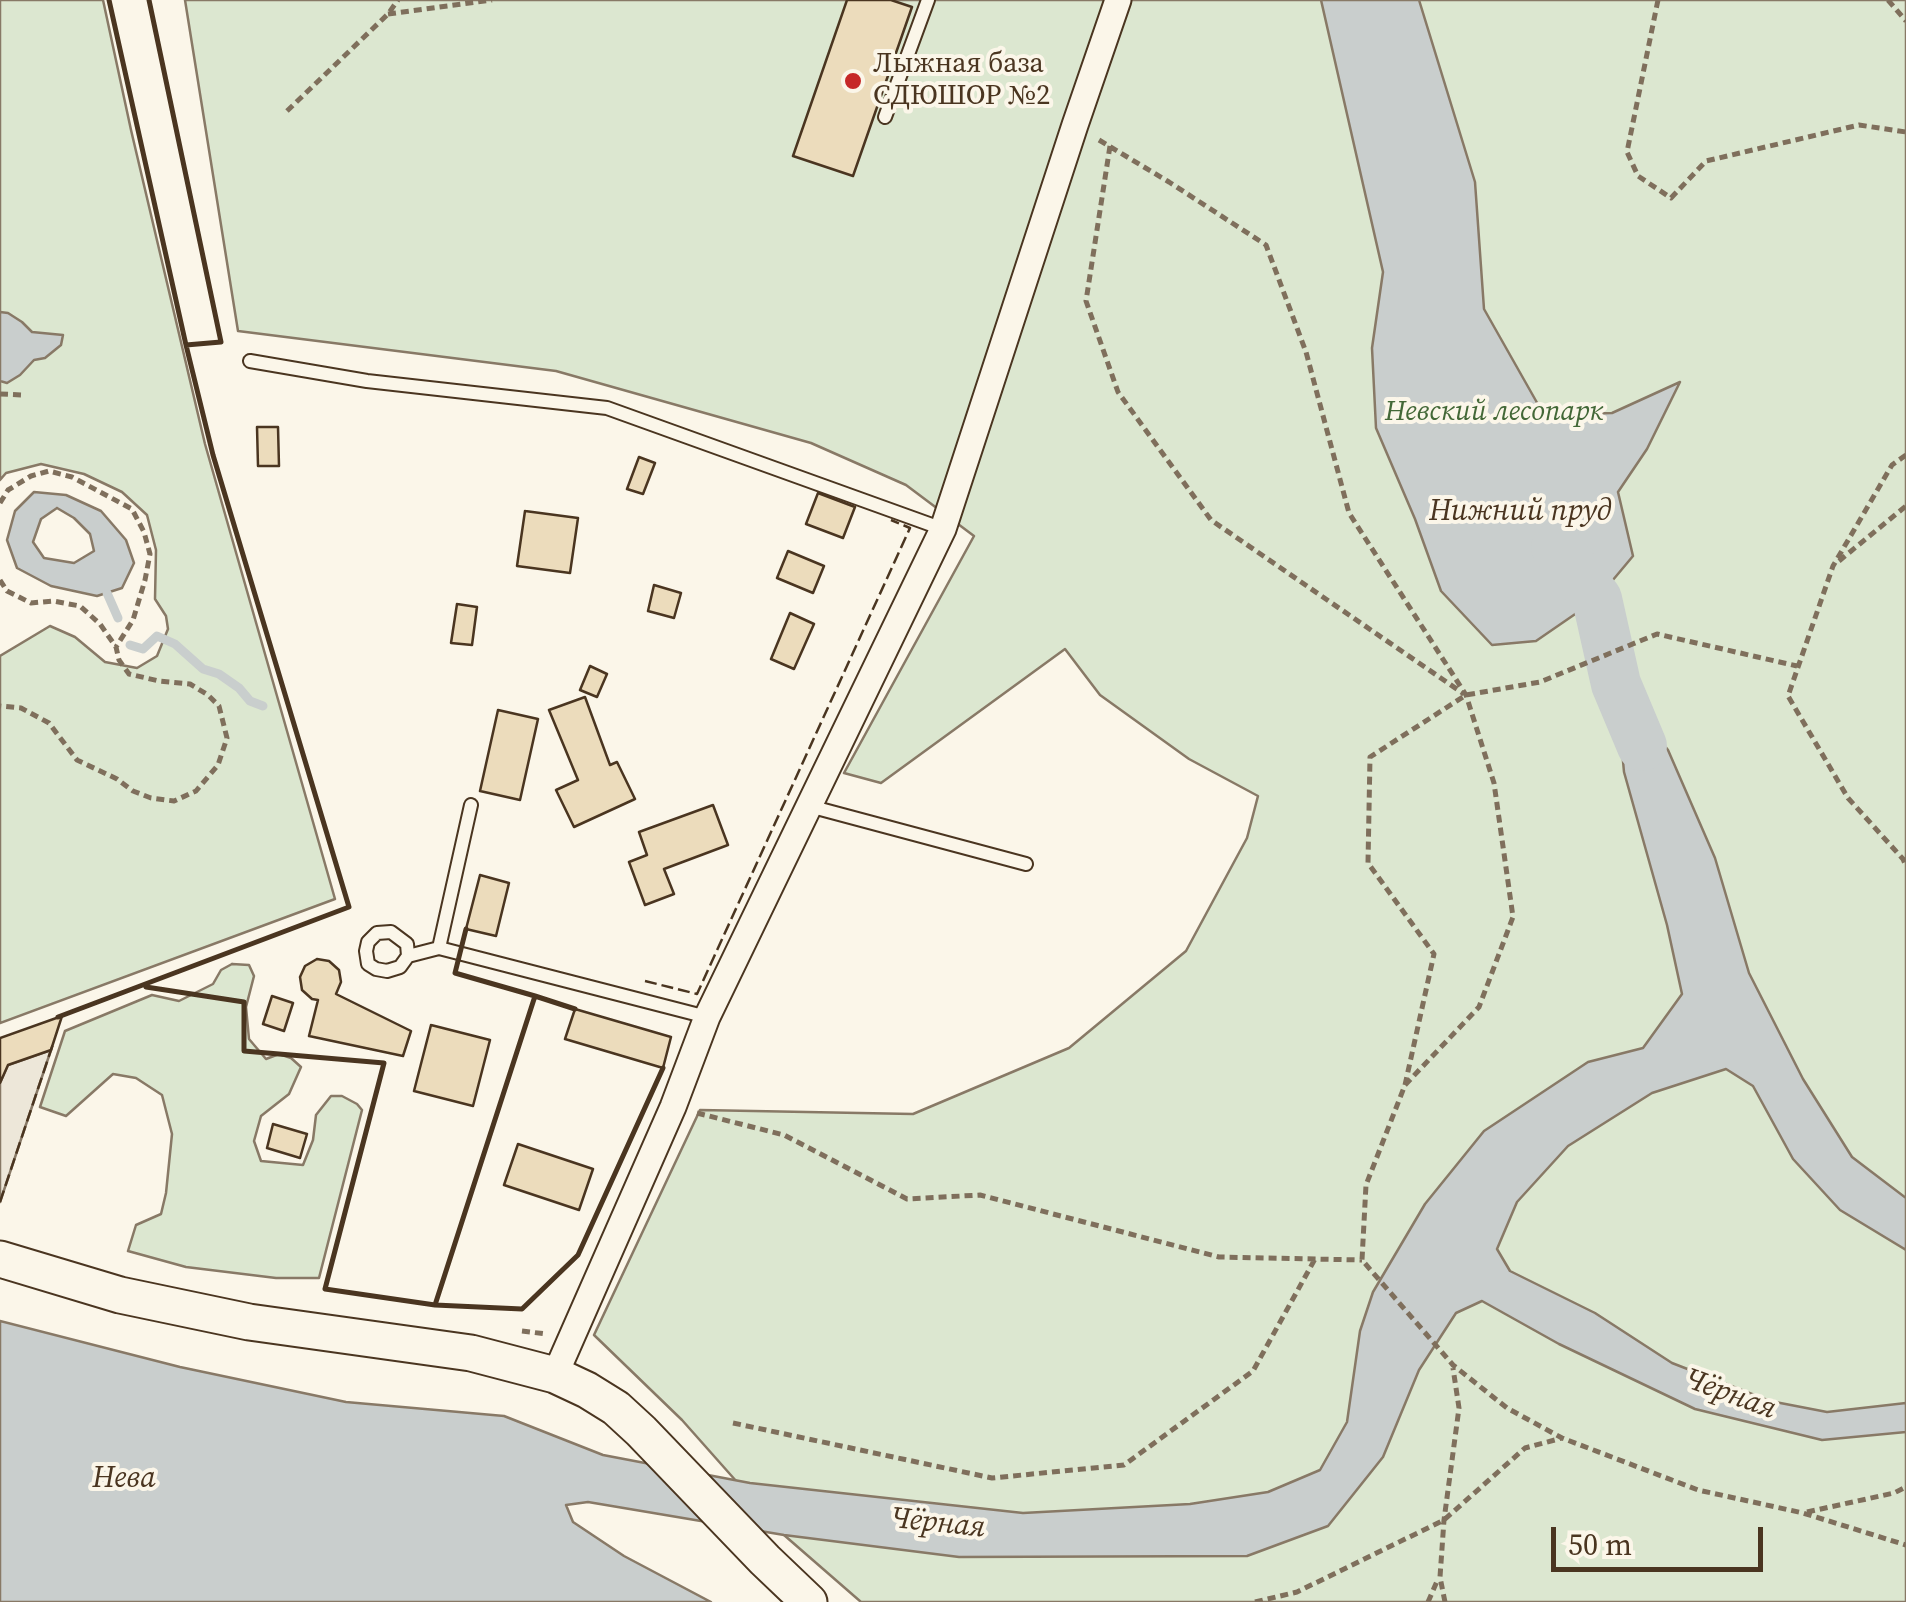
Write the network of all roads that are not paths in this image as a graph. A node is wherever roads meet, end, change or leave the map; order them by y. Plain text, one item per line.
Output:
1 (928, 0) edge
2 (1118, 0) edge
3 (885, 117) dead end
4 (250, 361) dead end
5 (943, 529) junction
6 (471, 805) dead end
7 (809, 806) junction
8 (1026, 864) dead end
9 (439, 948) junction
10 (408, 956) dead end
11 (707, 1017) junction
12 (0, 1259) edge
13 (555, 1375) junction
14 (809, 1602) edge

1 - 3 lane
2 - 5 street
4 - 5 lane
5 - 7 street
6 - 9 lane
7 - 8 lane
7 - 11 street
9 - 10 lane
9 - 11 lane
11 - 13 street
12 - 13 main road
13 - 14 main road

